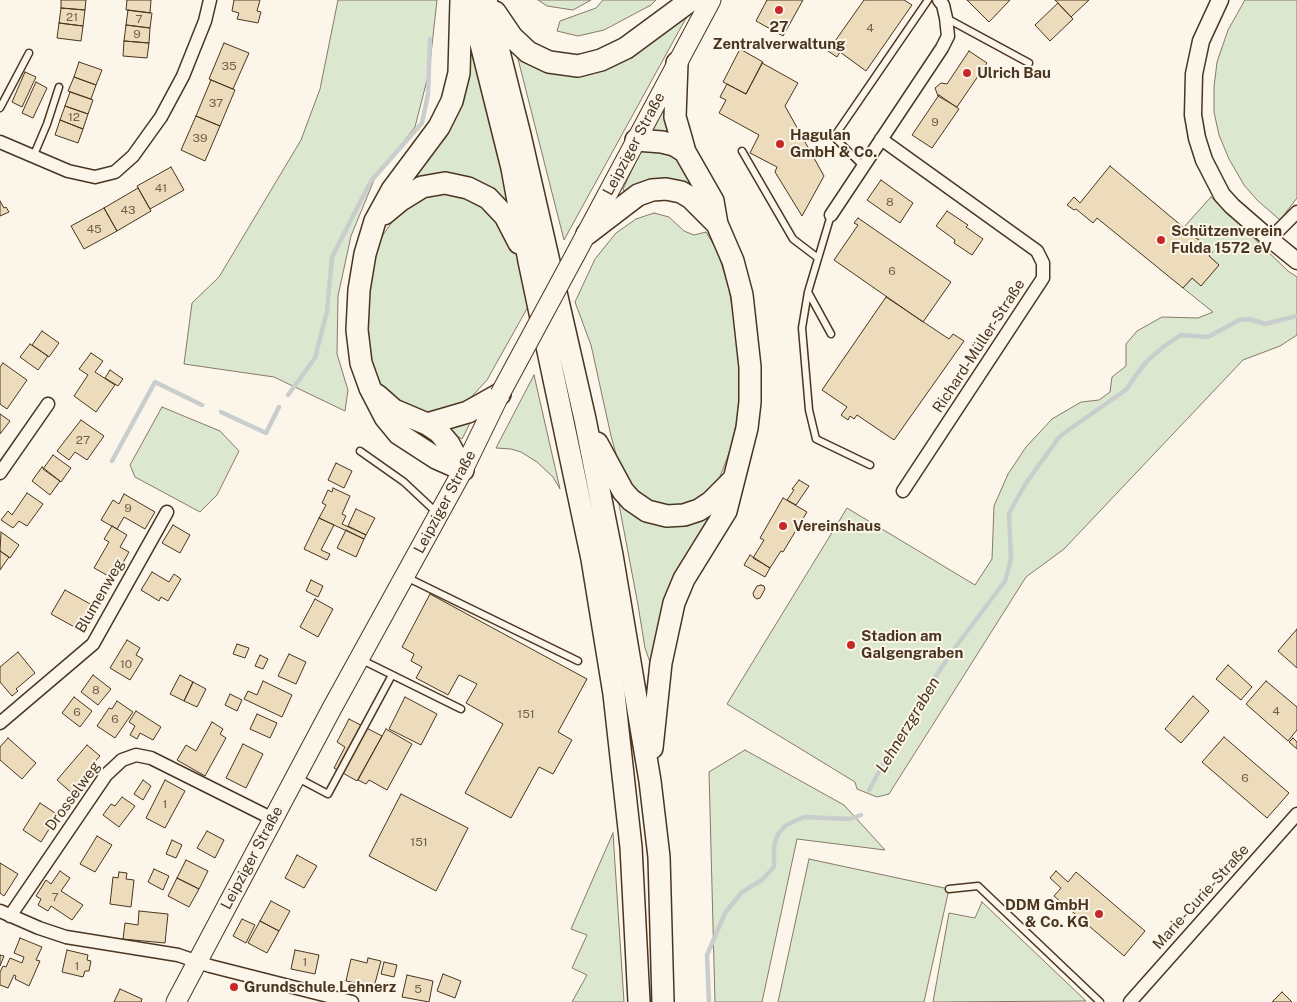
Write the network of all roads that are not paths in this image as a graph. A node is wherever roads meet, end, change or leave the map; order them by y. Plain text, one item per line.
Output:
1 (210, 0) edge
2 (460, 0) edge
3 (481, 0) edge
4 (691, 0) edge
5 (711, 0) edge
6 (928, 0) edge
7 (1220, 0) edge
8 (943, 2) edge
9 (946, 18) junction
10 (28, 52) dead end
11 (677, 63) junction
12 (1029, 63) dead end
13 (59, 87) dead end
14 (0, 108) edge
15 (881, 139) junction
16 (636, 140) junction
17 (0, 142) edge
18 (742, 151) dead end
19 (685, 152) junction
20 (33, 157) junction
21 (863, 166) junction
22 (707, 205) junction
23 (1297, 212) edge
24 (832, 215) joint
25 (375, 221) junction
26 (586, 234) junction
27 (1270, 240) junction
28 (818, 258) junction
29 (529, 261) junction
30 (1297, 261) edge
31 (808, 292) junction
32 (831, 334) dead end
33 (370, 388) junction
34 (496, 402) junction
35 (48, 404) dead end
36 (585, 419) junction
37 (427, 424) junction
38 (360, 451) dead end
39 (870, 465) dead end
40 (463, 470) junction
41 (0, 474) edge
42 (733, 480) junction
43 (903, 491) dead end
44 (167, 512) dead end
45 (439, 515) junction
46 (405, 577) junction
47 (359, 658) junction
48 (578, 662) dead end
49 (392, 675) junction
50 (461, 710) dead end
51 (0, 723) edge
52 (295, 777) junction
53 (650, 781) junction
54 (1297, 814) edge
55 (273, 819) junction
56 (949, 889) dead end
57 (5, 913) edge
58 (197, 962) junction
59 (176, 1002) edge
60 (352, 1002) edge
61 (639, 1002) edge
62 (664, 1002) edge
63 (1100, 1002) edge
64 (1130, 1002) edge

1 - 20 street
2 - 25 highway
3 - 4 highway
3 - 29 highway
3 - 36 highway
5 - 11 main road, Leipziger Straße
6 - 21 lane
7 - 27 street
8 - 9 street
9 - 12 lane
9 - 15 street
10 - 14 lane
11 - 16 main road, Leipziger Straße
11 - 19 highway
13 - 20 lane
15 - 21 street
15 - 43 street, Richard-Müller-Straße
16 - 19 highway
16 - 26 main road, Leipziger Straße
17 - 20 street
18 - 28 lane
19 - 22 highway
21 - 24 street
22 - 26 highway
22 - 42 highway
23 - 27 street
24 - 28 lane
25 - 29 highway
25 - 33 highway
26 - 34 main road, Leipziger Straße, bridge
27 - 30 street
28 - 31 lane
29 - 61 highway
31 - 32 lane
31 - 39 lane
33 - 37 highway
33 - 40 highway
34 - 37 highway
34 - 40 main road, Leipziger Straße
35 - 41 street
36 - 42 highway
36 - 53 highway
37 - 40 highway
38 - 45 lane
40 - 45 main road, Leipziger Straße
42 - 53 highway
44 - 51 street, Blumenweg
45 - 46 main road, Leipziger Straße
46 - 47 main road, Leipziger Straße
46 - 48 lane
47 - 49 lane
47 - 52 main road, Leipziger Straße
49 - 50 lane
49 - 52 lane
52 - 55 main road, Leipziger Straße
53 - 62 highway
54 - 64 street, Marie-Curie-Straße
55 - 57 street, Drosselweg
55 - 58 main road, Leipziger Straße
56 - 63 lane
57 - 58 street
58 - 59 main road, Leipziger Straße
58 - 60 street

